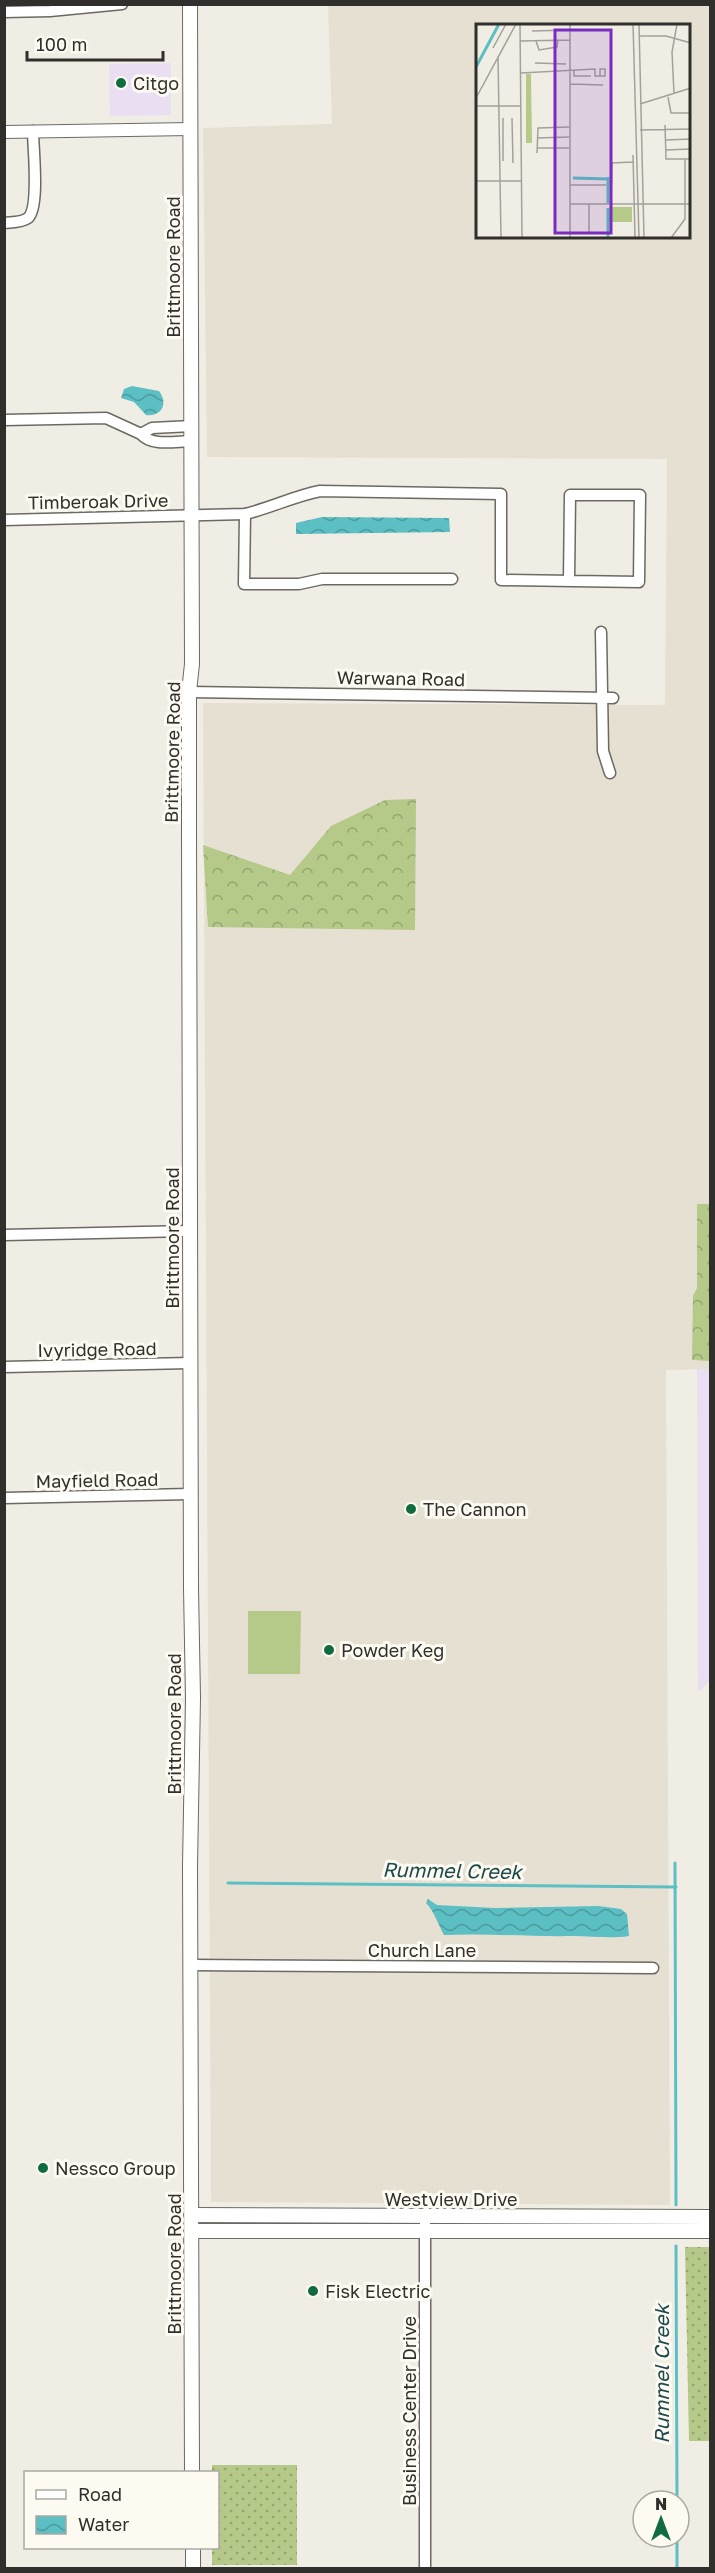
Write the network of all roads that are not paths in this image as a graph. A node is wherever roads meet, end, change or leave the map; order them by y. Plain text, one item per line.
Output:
1 (122, 4) edge
2 (190, 4) edge
3 (4, 12) edge
4 (191, 129) junction
5 (33, 131) junction
6 (4, 132) edge
7 (4, 223) edge
8 (4, 420) edge
9 (192, 426) junction
10 (141, 434) junction
11 (192, 441) junction
12 (245, 514) junction
13 (192, 516) junction
14 (4, 520) edge
15 (452, 579) dead end
16 (569, 581) junction
17 (601, 632) dead end
18 (189, 692) junction
19 (601, 697) junction
20 (613, 698) dead end
21 (610, 773) dead end
22 (189, 1231) junction
23 (4, 1235) edge
24 (190, 1363) junction
25 (4, 1367) edge
26 (190, 1494) junction
27 (4, 1498) edge
28 (191, 1965) junction
29 (652, 1968) dead end
30 (192, 2216) junction
31 (425, 2217) junction
32 (711, 2217) edge
33 (711, 2230) edge
34 (192, 2231) junction
35 (425, 2232) junction
36 (192, 2471) edge
37 (193, 2549) edge
38 (193, 2568) edge
39 (425, 2568) edge

1 - 3 street
2 - 4 main road, Brittmoore Road
4 - 5 street
4 - 9 main road, Brittmoore Road
5 - 6 street
5 - 7 street
8 - 10 street
9 - 10 street
9 - 11 main road, Brittmoore Road
10 - 11 street
11 - 13 main road, Brittmoore Road
12 - 13 street, Timberoak Drive
12 - 15 street
12 - 16 street, Timberoak Drive
13 - 14 street, Timberoak Drive
13 - 18 main road, Brittmoore Road
16 - 16 street
17 - 19 street
18 - 19 street, Warwana Road
18 - 22 main road, Brittmoore Road
19 - 20 street, Warwana Road
19 - 21 street
22 - 23 street
22 - 24 main road, Brittmoore Road
24 - 25 street, Ivyridge Road
24 - 26 main road, Brittmoore Road
26 - 27 street, Mayfield Road
26 - 28 main road, Brittmoore Road
28 - 29 street, Church Lane
28 - 30 main road, Brittmoore Road
30 - 31 main road, Westview Drive
30 - 34 main road, Brittmoore Road
31 - 32 main road, Westview Drive
31 - 35 street, Business Center Drive
33 - 35 main road, Westview Drive
34 - 35 main road, Westview Drive
34 - 36 main road, Brittmoore Road
35 - 39 street, Business Center Drive
37 - 38 main road

